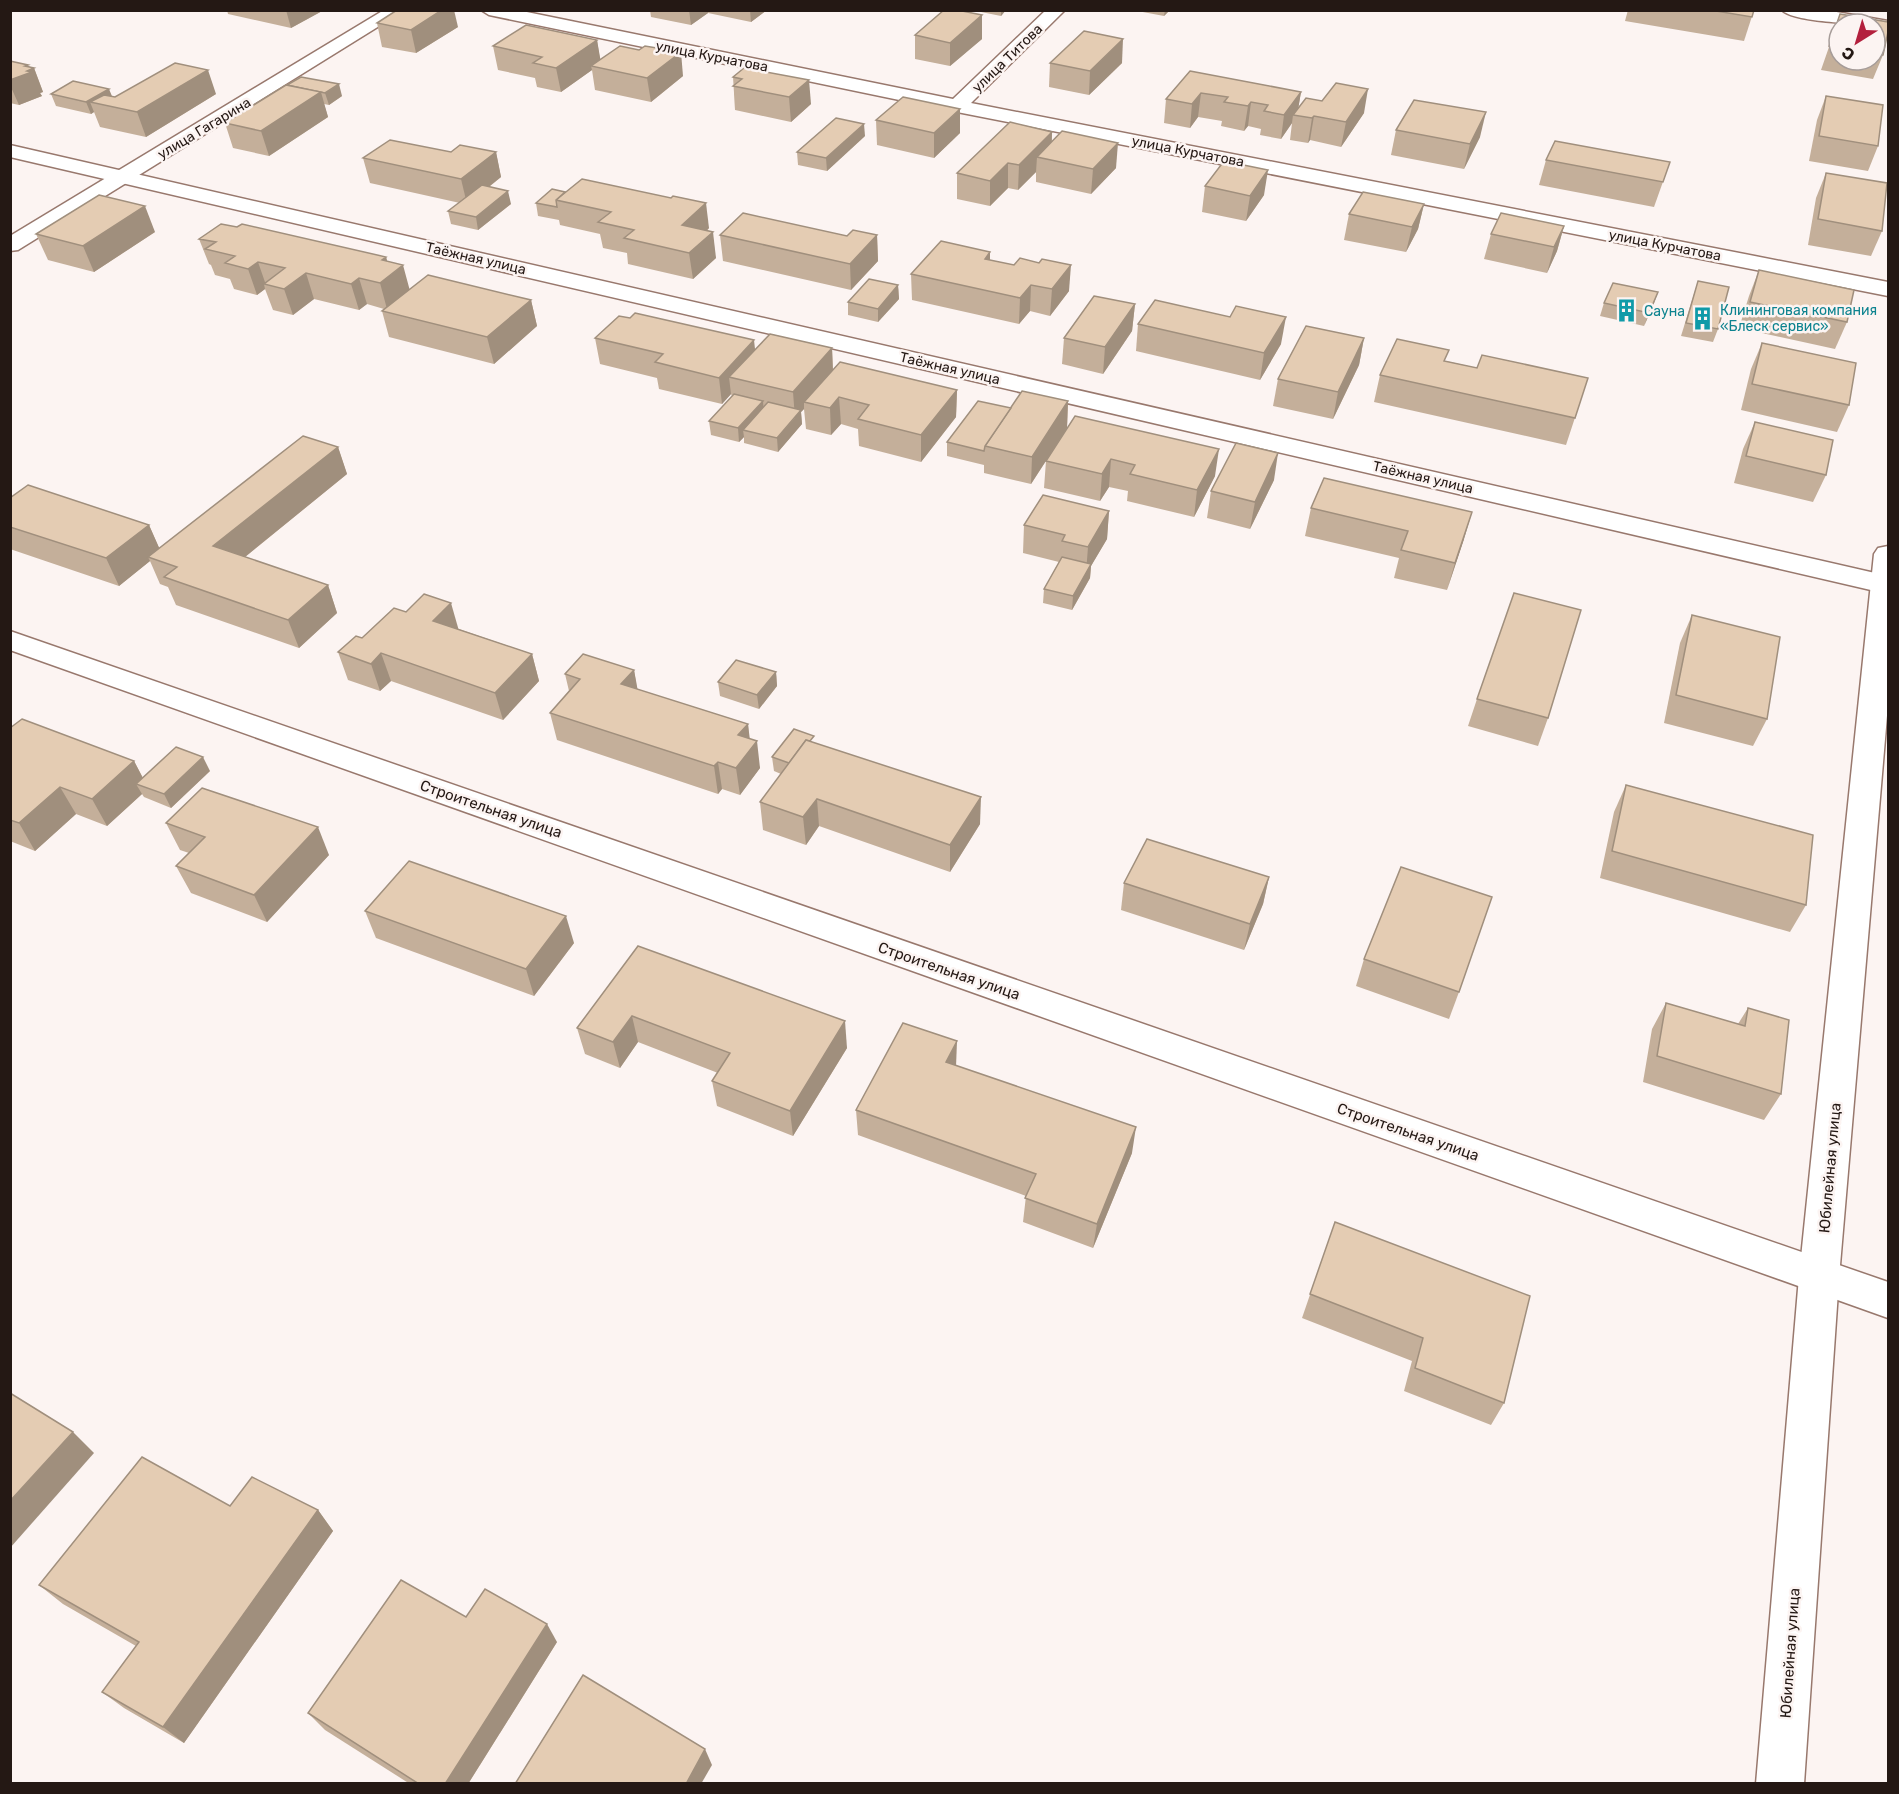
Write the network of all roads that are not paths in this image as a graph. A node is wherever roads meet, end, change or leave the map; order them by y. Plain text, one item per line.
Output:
1 (397, 10) edge
2 (489, 10) edge
3 (1057, 10) edge
4 (1790, 10) edge
5 (1888, 26) edge
6 (957, 106) junction
7 (10, 151) edge
8 (124, 177) junction
9 (10, 245) edge
10 (1888, 289) edge
11 (1888, 574) edge
12 (10, 640) edge
13 (1819, 1277) junction
14 (1888, 1300) edge
15 (1780, 1784) edge

1 - 8 street, улица Гагарина
2 - 6 street, улица Курчатова
3 - 6 street, улица Титова
4 - 5 street
6 - 10 street, улица Курчатова
7 - 8 street, Таёжная улица
8 - 9 street, улица Гагарина
8 - 11 street, Таёжная улица
11 - 13 street, Юбилейная улица
12 - 13 street, Строительная улица
13 - 14 street, Строительная улица
13 - 15 street, Юбилейная улица

